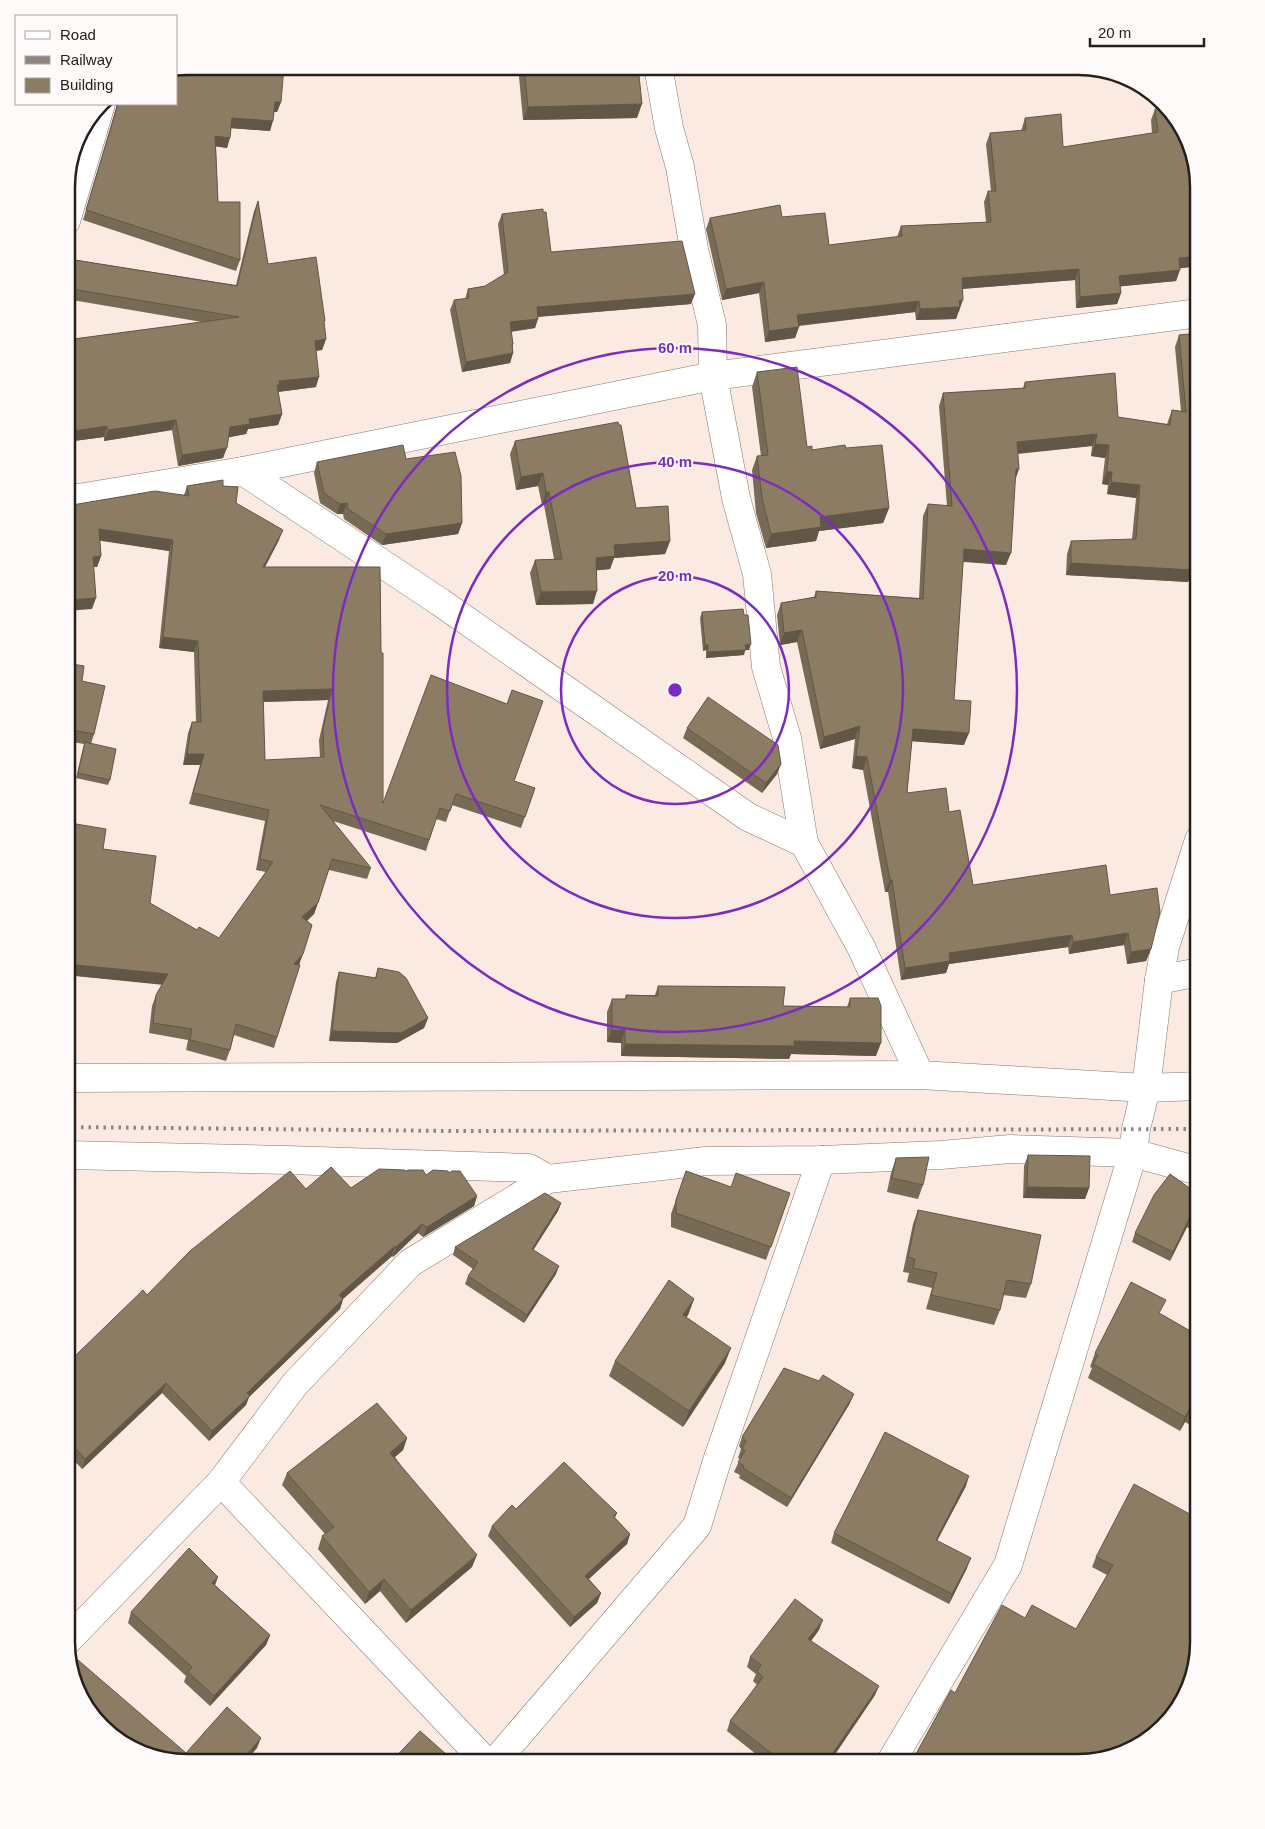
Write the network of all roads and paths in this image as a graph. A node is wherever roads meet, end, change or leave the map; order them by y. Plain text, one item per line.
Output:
1 (660, 75) edge
2 (91, 130) edge
3 (75, 188) edge
4 (1190, 314) edge
5 (713, 376) junction
6 (243, 471) junction
7 (75, 499) edge
8 (804, 843) junction
9 (1190, 868) edge
10 (1190, 974) edge
11 (1159, 980) junction
12 (920, 1075) junction
13 (75, 1078) edge
14 (1190, 1086) edge
15 (1146, 1088) junction
16 (1132, 1153) junction
17 (75, 1155) edge
18 (821, 1160) junction
19 (1190, 1160) edge
20 (1164, 1162) junction
21 (1190, 1169) edge
22 (548, 1179) junction
23 (221, 1482) junction
24 (75, 1633) edge
25 (478, 1754) edge
26 (502, 1754) edge
27 (895, 1754) edge

1 - 5 street
2 - 3 street
4 - 5 street
5 - 6 street
5 - 8 street
6 - 7 street
6 - 8 street
8 - 12 street
9 - 11 street
10 - 11 street
11 - 15 street
12 - 13 street
12 - 15 street
14 - 15 street
15 - 16 street
16 - 18 street
16 - 20 street
16 - 27 street
17 - 22 street
18 - 22 street
18 - 26 street
19 - 20 street
20 - 21 street
22 - 23 street
23 - 24 street
23 - 25 street

